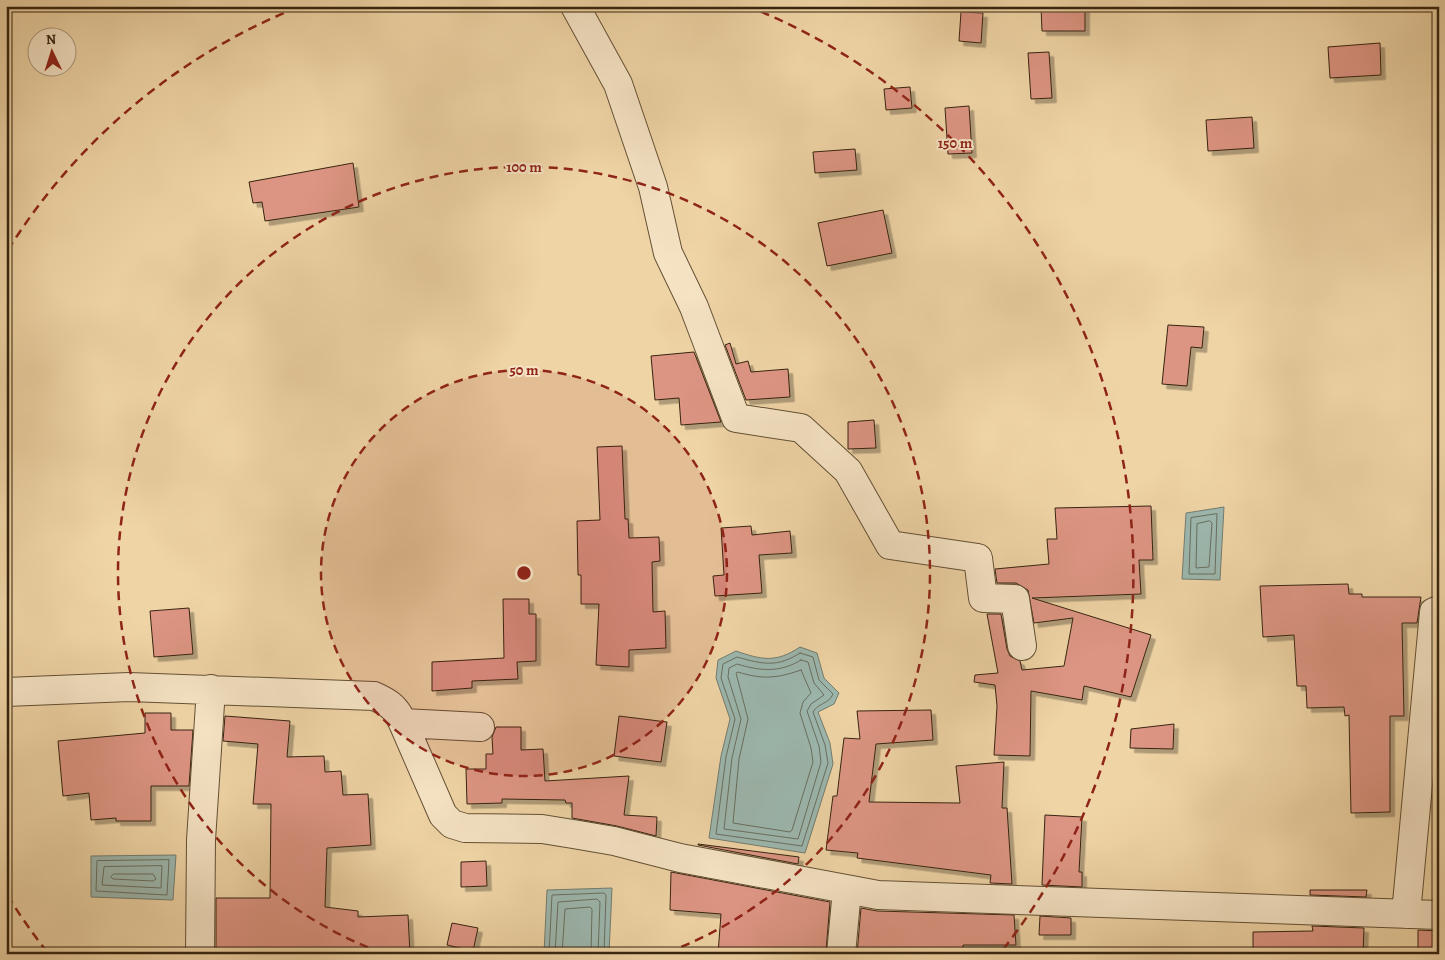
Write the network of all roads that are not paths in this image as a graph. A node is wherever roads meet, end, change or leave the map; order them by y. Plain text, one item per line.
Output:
1 (575, 6) edge
2 (1439, 610) edge
3 (1022, 646) dead end
4 (211, 688) junction
5 (6, 692) edge
6 (403, 723) junction
7 (480, 727) dead end
8 (847, 890) junction
9 (1406, 914) junction
10 (1439, 915) edge
11 (200, 954) edge
12 (841, 954) edge

1 - 3 street
2 - 9 street
4 - 5 street
4 - 6 street
4 - 11 street
6 - 7 street
6 - 8 street
8 - 9 street
8 - 12 street
9 - 10 street

